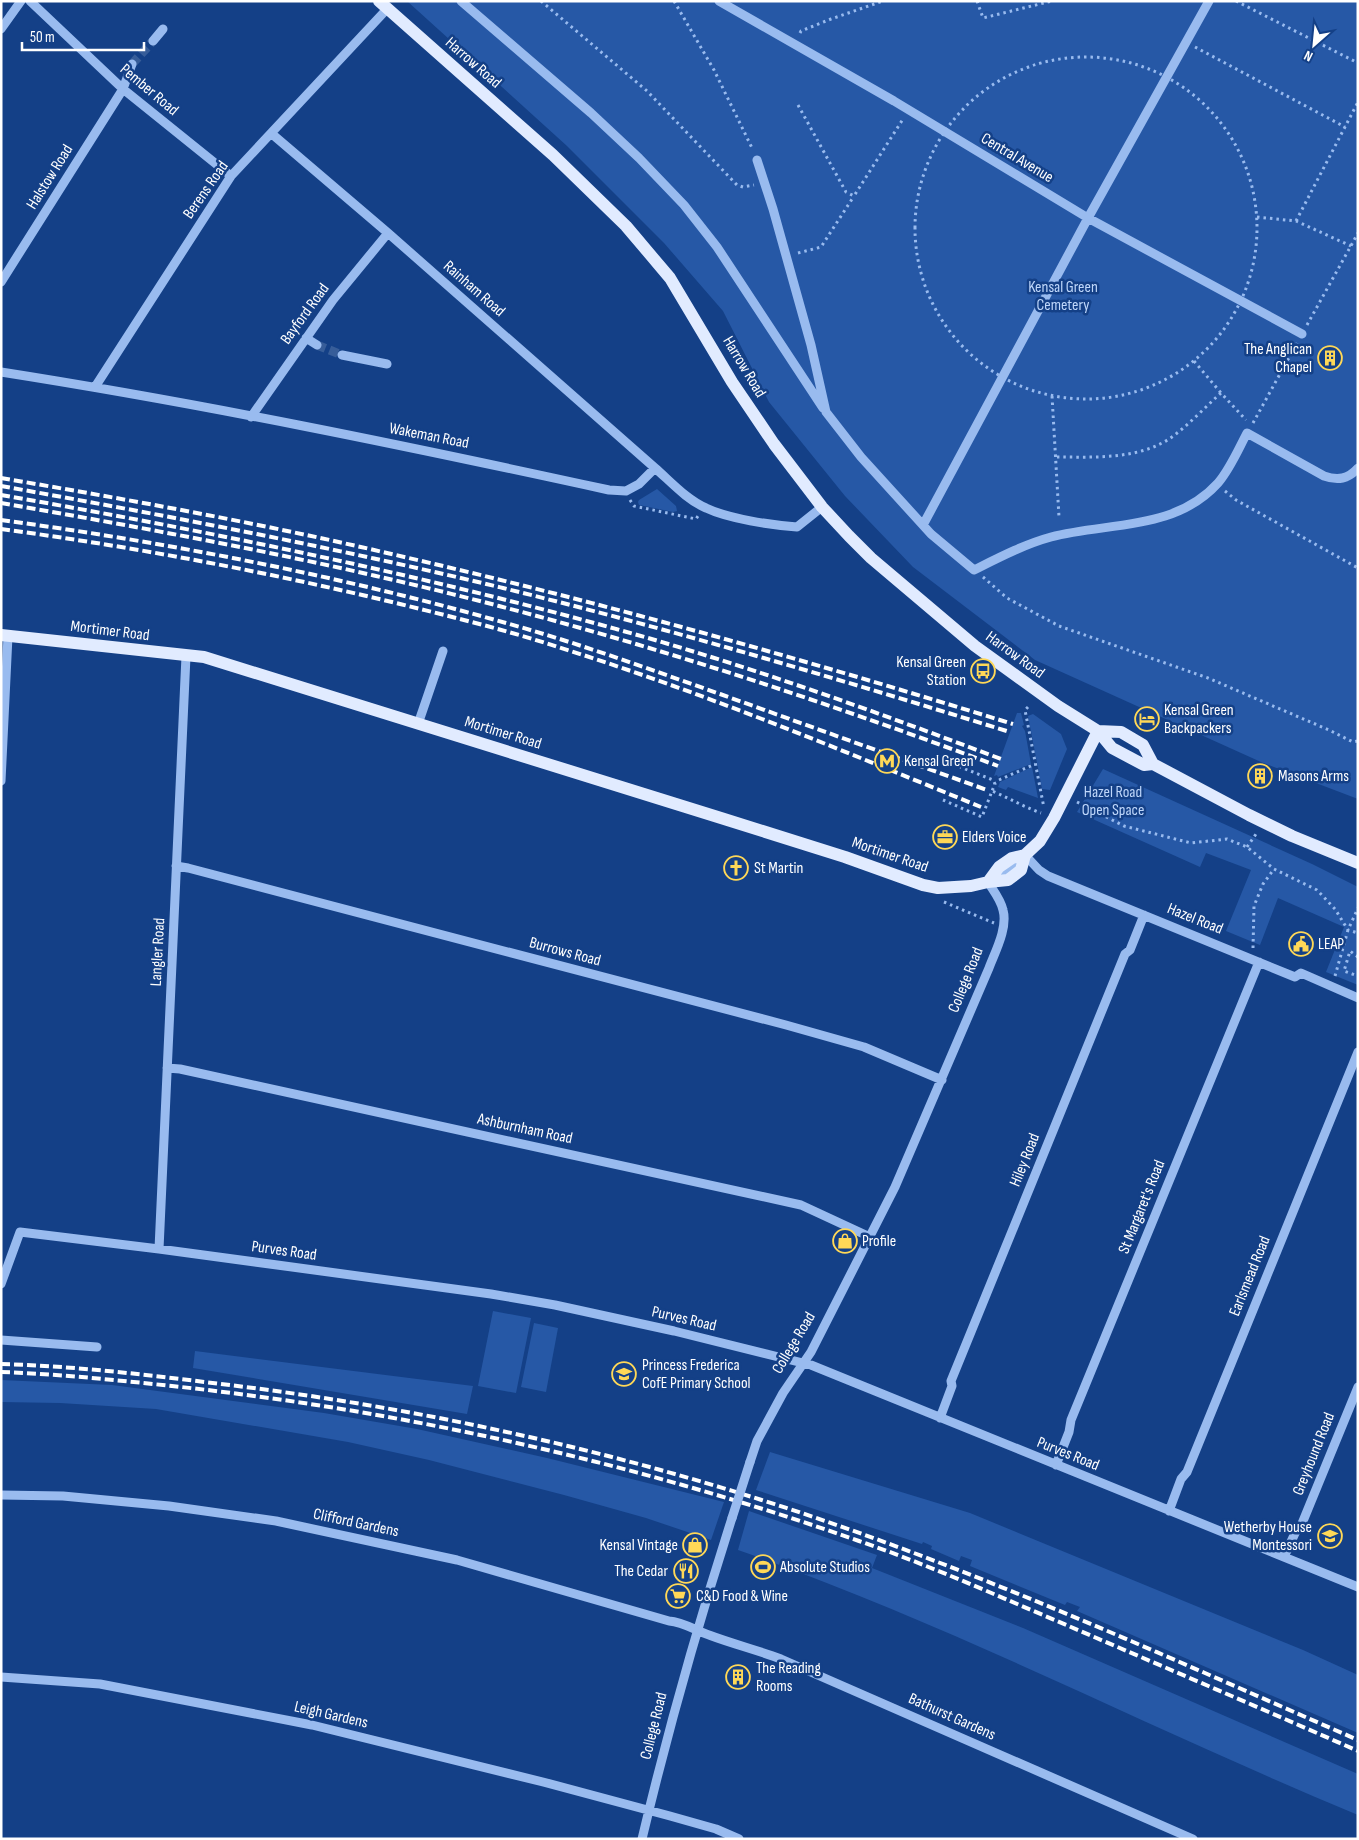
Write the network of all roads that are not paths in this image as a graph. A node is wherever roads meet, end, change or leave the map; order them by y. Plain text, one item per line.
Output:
1 (21, 1) edge
2 (30, 1) edge
3 (461, 1) edge
4 (719, 1) edge
5 (1209, 1) edge
6 (383, 5) edge
7 (1, 29) edge
8 (163, 29) dead end
9 (152, 41) tunnel mouth
10 (132, 64) tunnel mouth
11 (124, 89) junction
12 (272, 134) junction
13 (757, 160) road end
14 (231, 176) junction
15 (1088, 218) junction
16 (388, 233) junction
17 (1, 282) edge
18 (1302, 334) dead end
19 (306, 338) junction
20 (317, 345) tunnel mouth
21 (342, 355) tunnel mouth
22 (387, 364) dead end
23 (1, 372) edge
24 (95, 387) junction
25 (826, 412) junction
26 (251, 417) junction
27 (654, 468) junction
28 (1358, 468) edge
29 (822, 507) junction
30 (923, 525) junction
31 (5, 635) edge
32 (443, 651) dead end
33 (186, 656) junction
34 (418, 724) junction
35 (1098, 731) junction
36 (1153, 764) junction
37 (1, 781) edge
38 (1025, 856) junction
39 (1358, 863) edge
40 (176, 866) junction
41 (988, 882) junction
42 (1144, 915) junction
43 (1259, 962) junction
44 (1358, 998) edge
45 (1358, 1052) edge
46 (168, 1068) junction
47 (942, 1080) junction
48 (870, 1237) junction
49 (159, 1249) junction
50 (1, 1284) edge
51 (1, 1340) edge
52 (97, 1347) dead end
53 (803, 1364) junction
54 (1358, 1387) edge
55 (940, 1418) junction
56 (1056, 1465) junction
57 (1, 1495) edge
58 (1168, 1511) junction
59 (1284, 1557) junction
60 (1358, 1587) edge
61 (696, 1628) junction
62 (1, 1677) edge
63 (649, 1810) junction
64 (642, 1839) edge
65 (739, 1839) edge
66 (1193, 1839) edge

1 - 7 street
2 - 11 street, Pember Road
3 - 25 street
4 - 15 street, Central Avenue
5 - 15 street
6 - 12 street, Berens Road
6 - 29 main road, Harrow Road
8 - 9 street
10 - 11 street, Halstow Road
11 - 14 street, Pember Road
11 - 17 street, Halstow Road
12 - 14 street, Berens Road
12 - 16 street, Rainham Road
13 - 25 street
14 - 24 street, Berens Road
15 - 18 street, Central Avenue
15 - 30 street
16 - 19 street, Bayford Road
16 - 27 street, Rainham Road
19 - 20 street
19 - 26 street, Bayford Road
21 - 22 street
23 - 24 street, Wakeman Road
24 - 26 street, Wakeman Road
25 - 30 street
26 - 27 street, Wakeman Road
27 - 29 street
28 - 30 street
29 - 35 main road, Harrow Road
31 - 33 main road, Mortimer Road
31 - 37 street
32 - 34 street
33 - 34 main road, Mortimer Road
33 - 40 street, Langler Road
34 - 41 main road, Mortimer Road
35 - 36 main road, Harrow Road
35 - 36 main road, Harrow Road
35 - 38 main road
36 - 39 main road, Harrow Road
38 - 41 main road
38 - 42 street, Hazel Road
40 - 46 street, Langler Road
40 - 47 street, Burrows Road
41 - 47 street, College Road
42 - 43 street, Hazel Road
42 - 55 street, Hiley Road
43 - 44 street, Hazel Road
43 - 56 street, St Margaret's Road
45 - 58 street, Earlsmead Road
46 - 48 street, Ashburnham Road
46 - 49 street, Langler Road
47 - 48 street, College Road
48 - 53 street, College Road
49 - 50 street, Purves Road
49 - 53 street, Purves Road
51 - 52 street
53 - 55 street, Purves Road
53 - 61 street, College Road, bridge
54 - 59 street, Greyhound Road
55 - 56 street, Purves Road
56 - 58 street, Purves Road
57 - 61 street, Clifford Gardens
58 - 59 street, Purves Road
59 - 60 street, Purves Road
61 - 63 street, College Road
61 - 66 street, Bathurst Gardens
62 - 63 street, Leigh Gardens
63 - 64 street, College Road
63 - 65 street, Leigh Gardens

